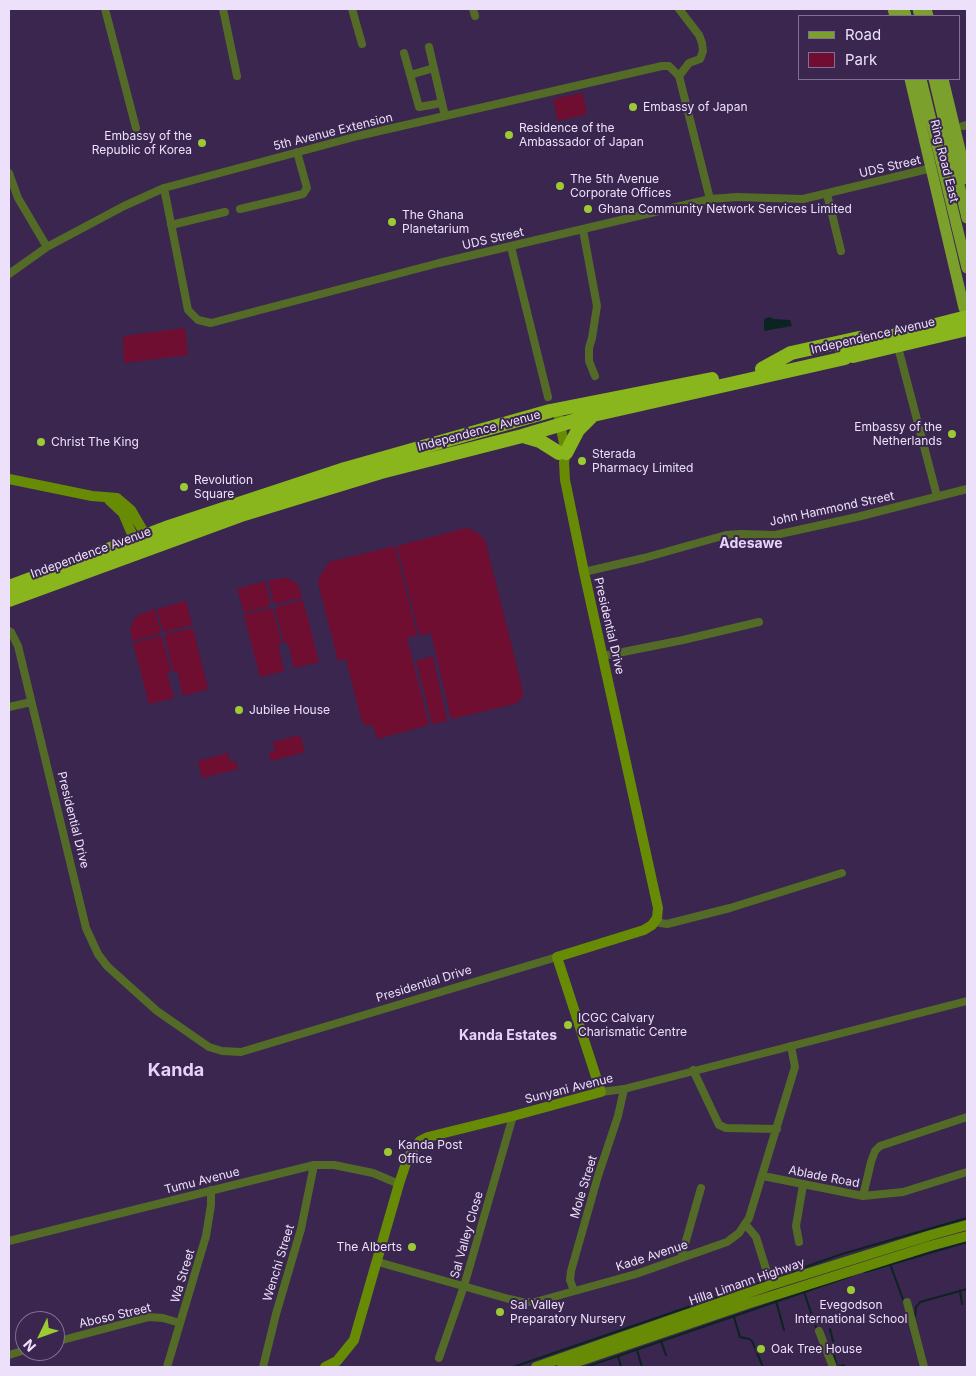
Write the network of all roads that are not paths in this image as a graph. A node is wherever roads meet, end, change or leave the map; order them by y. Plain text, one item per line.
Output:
1 (105, 9) edge
2 (223, 9) edge
3 (352, 9) edge
4 (679, 9) edge
5 (362, 44) dead end
6 (429, 47) dead end
7 (404, 53) dead end
8 (689, 63) junction
9 (669, 66) junction
10 (434, 68) junction
11 (410, 75) junction
12 (237, 76) dead end
13 (679, 76) junction
14 (910, 80) edge
15 (921, 80) edge
16 (934, 80) edge
17 (943, 80) edge
18 (442, 103) junction
19 (445, 116) junction
20 (136, 128) dead end
21 (297, 152) junction
22 (932, 168) junction
23 (9, 173) edge
24 (967, 179) edge
25 (164, 188) junction
26 (827, 194) junction
27 (710, 199) junction
28 (240, 209) dead end
29 (226, 212) dead end
30 (967, 218) edge
31 (171, 225) junction
32 (583, 230) junction
33 (47, 247) junction
34 (511, 247) junction
35 (842, 251) dead end
36 (967, 268) edge
37 (9, 274) edge
38 (965, 311) edge
39 (967, 328) edge
40 (967, 334) edge
41 (899, 351) junction
42 (844, 353) junction
43 (763, 373) junction
44 (595, 376) dead end
45 (548, 397) dead end
46 (554, 411) junction
47 (593, 415) junction
48 (557, 425) junction
49 (522, 436) junction
50 (563, 456) junction
51 (9, 479) edge
52 (967, 489) edge
53 (938, 496) junction
54 (141, 544) junction
55 (584, 572) junction
56 (9, 587) edge
57 (9, 600) edge
58 (759, 622) dead end
59 (9, 631) edge
60 (603, 656) junction
61 (31, 702) junction
62 (9, 707) edge
63 (842, 873) dead end
64 (655, 922) junction
65 (557, 957) junction
66 (967, 1001) edge
67 (791, 1046) junction
68 (693, 1070) junction
69 (624, 1089) junction
70 (601, 1092) junction
71 (514, 1116) junction
72 (967, 1117) edge
73 (777, 1129) junction
74 (314, 1165) junction
75 (967, 1172) edge
76 (763, 1176) junction
77 (400, 1184) junction
78 (803, 1185) junction
79 (701, 1188) dead end
80 (211, 1190) junction
81 (863, 1196) junction
82 (746, 1225) junction
83 (967, 1225) edge
84 (967, 1236) edge
85 (9, 1240) edge
86 (799, 1242) dead end
87 (681, 1258) junction
88 (378, 1262) junction
89 (771, 1285) junction
90 (464, 1286) junction
91 (574, 1291) junction
92 (907, 1302) dead end
93 (180, 1323) junction
94 (819, 1330) dead end
95 (65, 1339) edge
96 (439, 1358) dead end
97 (167, 1367) edge
98 (263, 1367) edge
99 (325, 1367) edge
100 (536, 1367) edge
101 (562, 1367) edge
102 (833, 1367) edge
103 (924, 1367) edge

1 - 20 street
2 - 12 street
3 - 5 street
4 - 8 street
6 - 10 street
7 - 11 street
8 - 9 street, 5th Avenue Extension
8 - 13 street
9 - 13 street
9 - 19 street, 5th Avenue Extension
10 - 11 street
10 - 18 street
11 - 18 street
13 - 27 street
14 - 22 main road, Ring Road East
15 - 36 main road, Ring Road East
16 - 30 main road, Ring Road East
17 - 24 main road, Ring Road East
18 - 19 street
19 - 21 street, 5th Avenue Extension
21 - 25 street, 5th Avenue Extension
21 - 28 street
22 - 26 street, UDS Street
22 - 38 main road, Ring Road East
23 - 33 street
25 - 31 street, UDS Street
25 - 33 street, 5th Avenue Extension
26 - 27 street, UDS Street
26 - 35 street
27 - 32 street, UDS Street
29 - 31 street
31 - 34 street, UDS Street
32 - 34 street, UDS Street
32 - 44 street
33 - 37 street, 5th Avenue Extension
34 - 45 street
38 - 40 main road, Ring Road East
38 - 42 highway, Independence Avenue, bridge
38 - 43 highway
39 - 42 highway, Independence Avenue, bridge
40 - 41 highway
41 - 43 highway
41 - 53 street
42 - 43 highway, Independence Avenue
43 - 46 highway, Independence Avenue
43 - 47 highway, Independence Avenue
46 - 48 street, Presidential Drive
46 - 54 highway, Independence Avenue
47 - 48 highway, Independence Avenue
47 - 50 highway
48 - 49 highway, Independence Avenue
48 - 50 street, Presidential Drive
49 - 50 highway
49 - 54 highway, Independence Avenue
50 - 55 street, Presidential Drive
51 - 54 street
52 - 53 street, John Hammond Street
53 - 55 street, John Hammond Street
54 - 56 highway, Independence Avenue
54 - 57 highway, Independence Avenue
55 - 60 street, Presidential Drive
58 - 60 street
59 - 61 street, Presidential Drive
60 - 64 street, Presidential Drive
61 - 62 street
61 - 65 street, Presidential Drive
63 - 64 street
64 - 65 street, Presidential Drive
65 - 70 street
66 - 67 street, Sunyani Avenue
67 - 68 street, Sunyani Avenue
67 - 73 street, Kade Avenue
68 - 69 street, Sunyani Avenue
68 - 73 street
69 - 70 street, Sunyani Avenue
69 - 91 street, Mole Street
70 - 71 street, Sunyani Avenue
71 - 77 street, Sunyani Avenue
71 - 90 street, Sal Valley Close
72 - 81 street
73 - 76 street, Kade Avenue
74 - 77 street, Tumu Avenue
74 - 80 street, Tumu Avenue
74 - 98 street, Wenchi Street
75 - 81 street, Ablade Road
76 - 78 street, Ablade Road
76 - 82 street, Kade Avenue
77 - 88 street, Sunyani Avenue
78 - 81 street, Ablade Road
78 - 86 street
79 - 87 street
80 - 85 street, Tumu Avenue
80 - 93 street, Wa Street
82 - 87 street, Kade Avenue
82 - 89 street
83 - 89 street, Hilla Limann Highway
84 - 101 street, Hilla Limann Highway
87 - 91 street, Kade Avenue
88 - 90 street, Kade Avenue
88 - 99 street, Sunyani Avenue
89 - 100 street, Hilla Limann Highway
90 - 91 street, Kade Avenue
90 - 96 street, Sal Valley Close
92 - 103 street
93 - 95 street, Aboso Street
93 - 97 street, Wa Street
94 - 102 street

